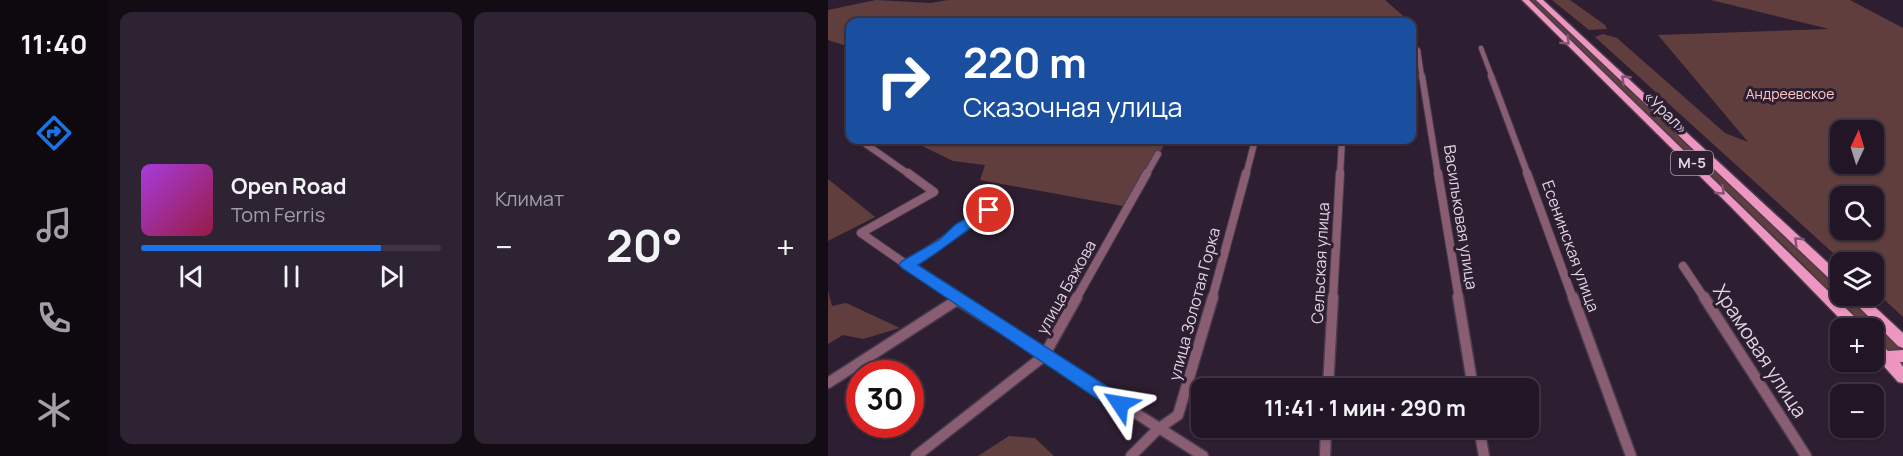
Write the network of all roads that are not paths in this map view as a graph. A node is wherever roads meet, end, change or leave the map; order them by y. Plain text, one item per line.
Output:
1 (1524, 0) edge
2 (1539, 0) edge
3 (1481, 48) dead end
4 (1418, 50) dead end
5 (866, 144) edge
6 (1254, 144) edge
7 (1342, 144) edge
8 (1158, 154) dead end
9 (1002, 202) dead end
10 (907, 265) junction
11 (1683, 266) dead end
12 (1830, 272) edge
13 (957, 300) junction
14 (1865, 306) edge
15 (1847, 318) edge
16 (1903, 342) edge
17 (1884, 354) edge
18 (1044, 356) junction
19 (1900, 366) edge
20 (1329, 378) edge
21 (1471, 378) edge
22 (828, 383) edge
23 (1158, 429) junction
24 (1326, 438) edge
25 (1481, 438) edge
26 (916, 456) edge
27 (1131, 456) edge
28 (1203, 456) edge
29 (1325, 456) edge
30 (1484, 456) edge
31 (1631, 456) edge
32 (1806, 456) edge

1 -> 15 main road, «Урал» / М-5
12 -> 2 main road, «Урал» / М-5
3 - 31 street, Есенинская улица
4 - 21 street, Васильковая улица
5 - 10 street
6 - 23 street, улица Золотая Горка
7 - 20 street, Сельская улица
8 - 18 street, улица Бажова
9 - 10 street
10 - 13 street
11 - 32 street, Храмовая улица
13 - 18 street
13 - 22 street
14 - 16 main road
17 - 19 main road
18 - 23 street
18 - 26 street, улица Бажова
23 - 27 street, улица Золотая Горка
23 - 28 street
24 - 29 street
25 - 30 street

